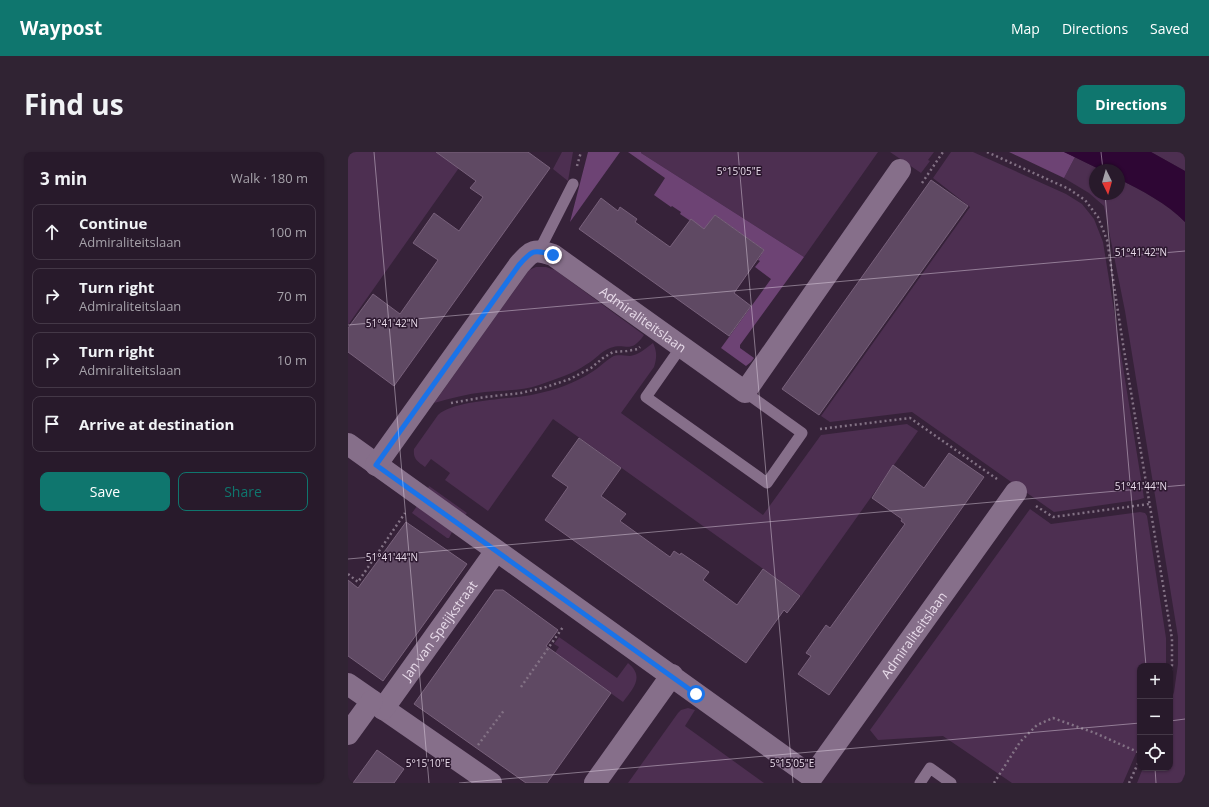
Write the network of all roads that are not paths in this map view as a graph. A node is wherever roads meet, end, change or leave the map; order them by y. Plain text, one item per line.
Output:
1 (900, 170) dead end
2 (573, 184) dead end
3 (540, 251) junction
4 (681, 347) junction
5 (745, 392) junction
6 (348, 444) edge
7 (376, 465) junction
8 (1016, 492) road end
9 (496, 551) junction
10 (672, 676) junction
11 (348, 684) edge
12 (378, 705) junction
13 (348, 734) edge
14 (816, 780) edge
15 (491, 783) edge
16 (595, 783) edge
17 (920, 783) edge
18 (951, 783) edge

1 - 5 street
2 - 3 lane
3 - 4 street, Admiraliteitslaan
3 - 7 street
4 - 5 street, Admiraliteitslaan
4 - 5 lane
6 - 7 street, Admiraliteitslaan
7 - 9 street, Admiraliteitslaan
8 - 14 street, Admiraliteitslaan
9 - 10 street, Admiraliteitslaan
9 - 12 street, Jan van Speijkstraat
10 - 14 street, Admiraliteitslaan
10 - 16 street
11 - 12 street
12 - 13 street, Jan van Speijkstraat
12 - 15 street
17 - 18 lane

